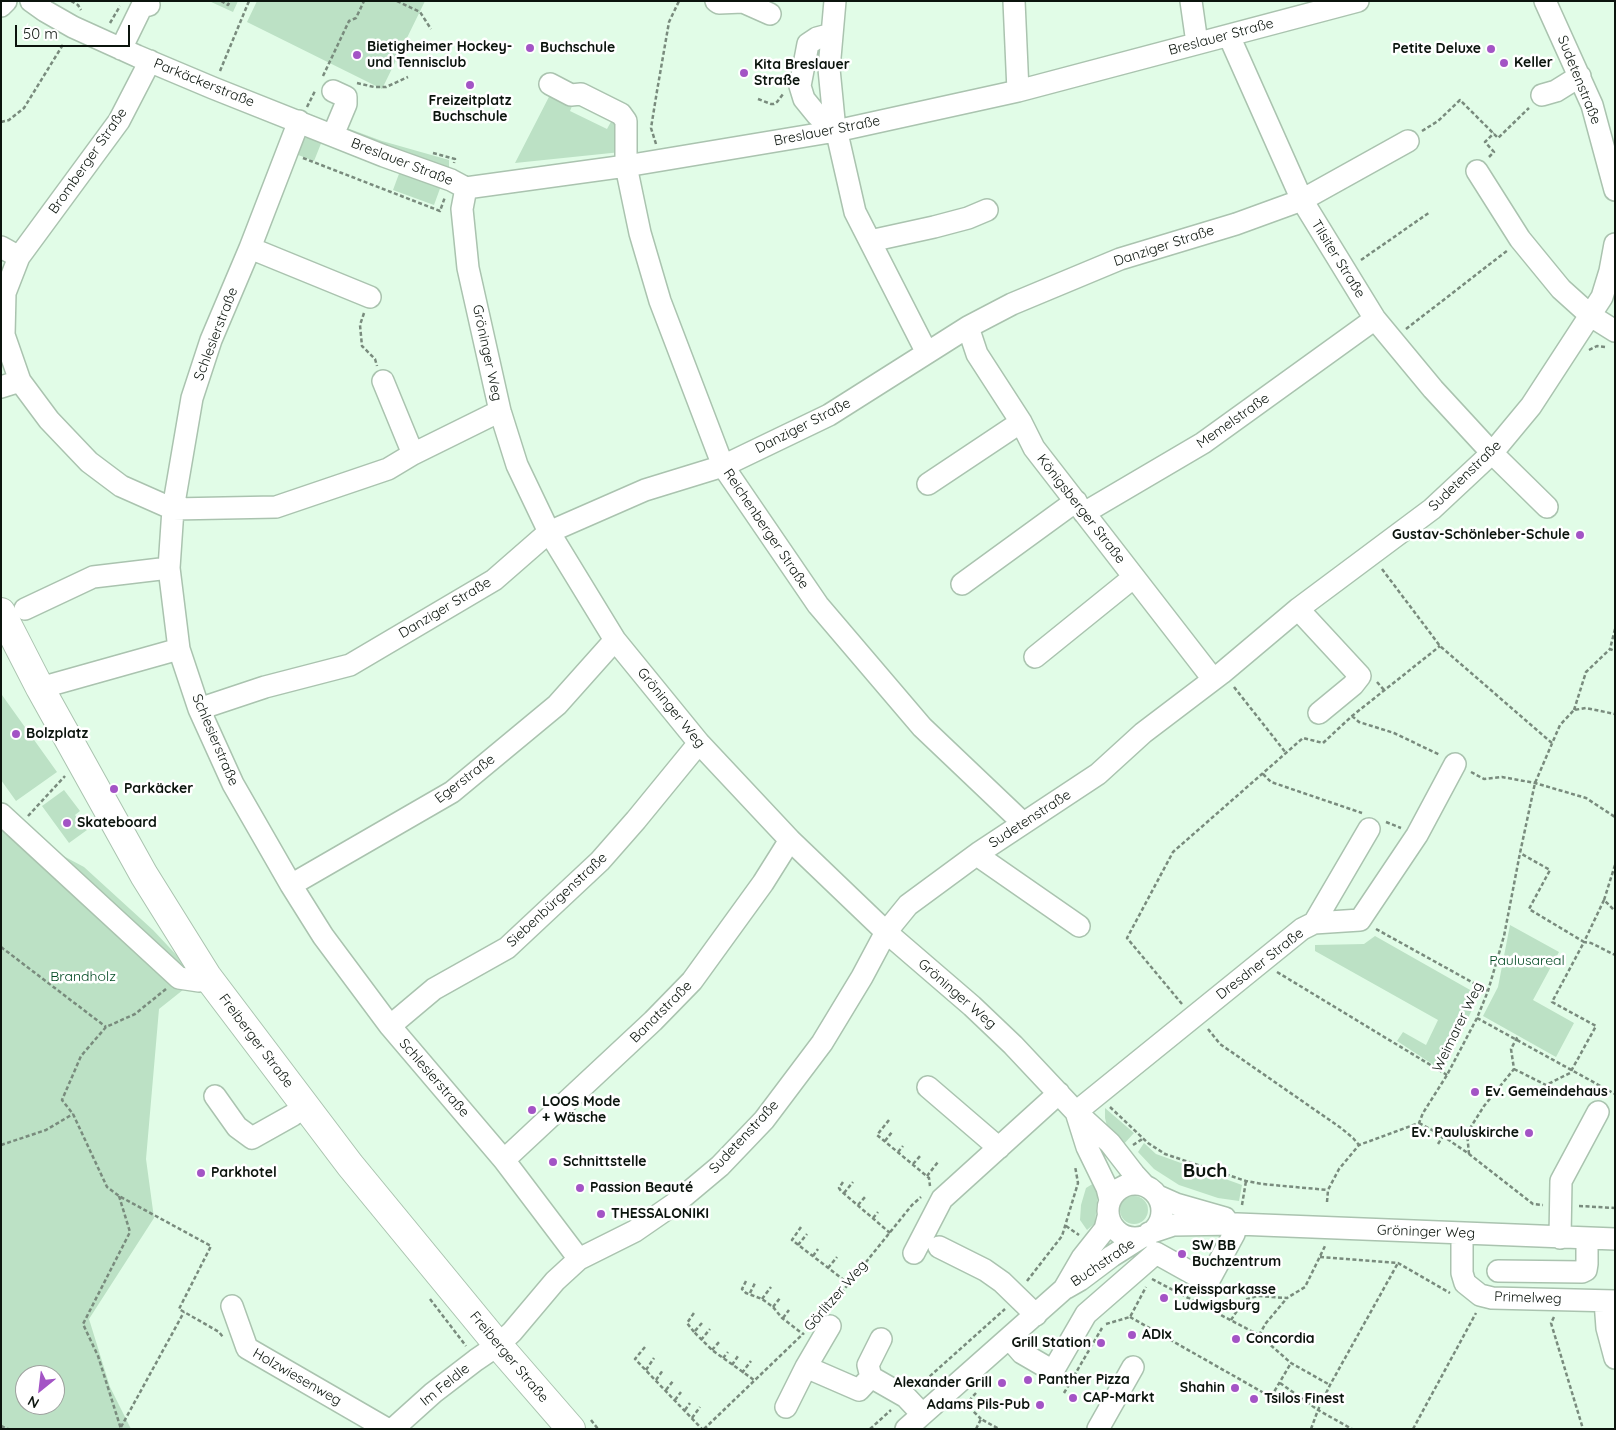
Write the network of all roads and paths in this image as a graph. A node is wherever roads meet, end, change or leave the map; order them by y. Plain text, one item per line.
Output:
1 (6, 1) edge
2 (31, 1) edge
3 (123, 1) edge
4 (221, 1) edge
5 (230, 1) edge
6 (249, 1) edge
7 (364, 1) edge
8 (397, 1) edge
9 (679, 1) edge
10 (716, 1) edge
11 (835, 1) edge
12 (1014, 1) edge
13 (1191, 1) edge
14 (1358, 1) edge
15 (1545, 1) edge
16 (1, 6) edge
17 (149, 6) dead end
18 (770, 14) dead end
19 (73, 27) junction
20 (431, 28) dead end
21 (832, 34) junction
22 (1229, 36) junction
23 (101, 40) junction
24 (1197, 44) junction
25 (122, 49) junction
26 (150, 61) junction
27 (330, 63) dead end
28 (222, 67) dead end
29 (1580, 76) junction
30 (408, 77) dead end
31 (550, 84) dead end
32 (367, 85) dead end
33 (333, 91) dead end
34 (1018, 91) junction
35 (1542, 96) joint
36 (298, 121) junction
37 (1, 122) edge
38 (835, 125) junction
39 (1432, 125) dead end
40 (1494, 134) junction
41 (333, 135) junction
42 (1408, 141) dead end
43 (287, 152) junction
44 (660, 160) junction
45 (1483, 163) joint
46 (335, 165) dead end
47 (626, 166) junction
48 (333, 170) junction
49 (376, 180) dead end
50 (458, 184) junction
51 (374, 186) junction
52 (1615, 190) edge
53 (1302, 200) junction
54 (987, 210) dead end
55 (1430, 212) dead end
56 (1520, 239) junction
57 (870, 241) junction
58 (1615, 244) edge
59 (250, 248) junction
60 (10, 252) edge
61 (1345, 270) junction
62 (370, 297) joint
63 (1591, 316) junction
64 (1375, 319) junction
65 (968, 328) junction
66 (1615, 331) edge
67 (3, 335) edge
68 (1392, 340) junction
69 (926, 354) junction
70 (383, 381) joint
71 (10, 384) edge
72 (500, 411) junction
73 (1021, 422) junction
74 (1492, 453) junction
75 (414, 454) junction
76 (723, 466) junction
77 (928, 484) dead end
78 (1080, 507) junction
79 (1547, 507) dead end
80 (173, 509) junction
81 (549, 532) junction
82 (1371, 554) junction
83 (169, 568) junction
84 (1134, 577) junction
85 (962, 584) dead end
86 (1298, 609) junction
87 (13, 610) edge
88 (1615, 629) edge
89 (616, 640) junction
90 (1440, 646) junction
91 (179, 649) junction
92 (1610, 649) junction
93 (1615, 651) edge
94 (1035, 657) dead end
95 (1218, 676) junction
96 (40, 688) junction
97 (199, 709) junction
98 (1574, 710) junction
99 (1319, 713) dead end
100 (1615, 714) edge
101 (1352, 716) junction
102 (699, 743) junction
103 (1553, 744) junction
104 (1286, 752) junction
105 (1446, 759) junction
106 (67, 773) dead end
107 (1263, 774) junction
108 (1535, 783) junction
109 (1, 814) edge
110 (1615, 817) edge
111 (1373, 821) junction
112 (1023, 824) junction
113 (17, 828) junction
114 (1417, 835) junction
115 (790, 840) junction
116 (980, 852) junction
117 (1520, 852) junction
118 (1615, 865) edge
119 (290, 885) junction
120 (1604, 900) junction
121 (1615, 911) edge
122 (1360, 920) junction
123 (1314, 923) junction
124 (1079, 926) dead end
125 (886, 932) junction
126 (1584, 942) junction
127 (1, 947) edge
128 (1615, 955) edge
129 (1261, 962) junction
130 (207, 976) junction
131 (179, 978) junction
132 (1488, 991) junction
133 (1194, 1015) junction
134 (1477, 1018) junction
135 (390, 1026) junction
136 (106, 1027) junction
137 (1517, 1037) junction
138 (1514, 1069) junction
139 (1571, 1070) junction
140 (1447, 1076) junction
141 (928, 1087) dead end
142 (1059, 1093) junction
143 (1097, 1094) junction
144 (1615, 1094) edge
145 (215, 1096) dead end
146 (304, 1105) junction
147 (1076, 1112) junction
148 (1598, 1112) dead end
149 (73, 1114) junction
150 (889, 1120) dead end
151 (1419, 1123) junction
152 (892, 1132) dead end
153 (1467, 1133) junction
154 (1444, 1137) junction
155 (1144, 1138) junction
156 (885, 1141) junction
157 (1438, 1144) dead end
158 (1, 1145) edge
159 (1358, 1145) junction
160 (902, 1146) dead end
161 (1130, 1147) dead end
162 (999, 1148) junction
163 (898, 1152) junction
164 (1469, 1154) junction
165 (920, 1155) dead end
166 (504, 1160) junction
167 (938, 1162) dead end
168 (913, 1164) junction
169 (927, 1176) junction
170 (1246, 1181) junction
171 (843, 1182) dead end
172 (853, 1182) dead end
173 (1328, 1190) junction
174 (1151, 1191) junction
175 (844, 1193) junction
176 (938, 1193) junction
177 (865, 1197) dead end
178 (1327, 1202) dead end
179 (1533, 1204) dead end
180 (858, 1205) junction
181 (1109, 1209) junction
182 (878, 1212) dead end
183 (1239, 1214) junction
184 (873, 1218) junction
185 (801, 1227) dead end
186 (890, 1233) junction
187 (807, 1234) dead end
188 (1462, 1234) junction
189 (1146, 1235) junction
190 (1560, 1238) junction
191 (1587, 1238) junction
192 (1615, 1239) edge
193 (1326, 1243) dead end
194 (798, 1245) junction
195 (939, 1247) dead end
196 (818, 1249) dead end
197 (914, 1253) dead end
198 (813, 1256) junction
199 (837, 1257) dead end
200 (1320, 1257) junction
201 (579, 1259) junction
202 (1398, 1263) junction
203 (828, 1268) junction
204 (1498, 1271) dead end
205 (1143, 1275) junction
206 (746, 1281) dead end
207 (756, 1283) dead end
208 (849, 1284) junction
209 (771, 1287) dead end
210 (1064, 1289) junction
211 (750, 1293) junction
212 (1454, 1296) dead end
213 (780, 1298) dead end
214 (1287, 1298) junction
215 (762, 1299) junction
216 (1562, 1300) junction
217 (1610, 1301) edge
218 (232, 1306) dead end
219 (773, 1307) junction
220 (789, 1310) dead end
221 (1478, 1310) dead end
222 (184, 1312) dead end
223 (694, 1313) dead end
224 (1036, 1315) junction
225 (1130, 1317) junction
226 (782, 1318) junction
227 (1231, 1320) junction
228 (823, 1321) junction
229 (702, 1323) dead end
230 (1106, 1324) dead end
231 (1102, 1328) dead end
232 (710, 1330) dead end
233 (694, 1332) junction
234 (803, 1334) junction
235 (1259, 1335) junction
236 (1009, 1338) junction
237 (881, 1339) dead end
238 (701, 1340) junction
239 (720, 1341) dead end
240 (498, 1345) junction
241 (645, 1347) dead end
242 (712, 1350) junction
243 (728, 1352) dead end
244 (738, 1356) dead end
245 (654, 1358) dead end
246 (723, 1358) junction
247 (1615, 1358) edge
248 (751, 1361) dead end
249 (1291, 1364) junction
250 (732, 1365) junction
251 (806, 1367) junction
252 (1133, 1367) dead end
253 (646, 1370) junction
254 (663, 1370) dead end
255 (742, 1373) junction
256 (871, 1376) junction
257 (656, 1380) junction
258 (754, 1380) junction
259 (673, 1381) dead end
260 (1280, 1383) junction
261 (1330, 1385) junction
262 (666, 1390) junction
263 (978, 1390) dead end
264 (681, 1392) dead end
265 (1064, 1393) dead end
266 (675, 1400) junction
267 (690, 1403) dead end
268 (700, 1407) dead end
269 (786, 1407) dead end
270 (684, 1410) junction
271 (1318, 1410) junction
272 (922, 1414) junction
273 (692, 1418) junction
274 (981, 1419) junction
275 (1, 1426) edge
276 (121, 1428) edge
277 (8, 1429) edge
278 (387, 1429) edge
279 (394, 1429) edge
280 (571, 1429) edge
281 (703, 1429) edge
282 (906, 1429) edge
283 (976, 1429) edge
284 (1000, 1429) edge
285 (1098, 1429) edge
286 (1312, 1429) edge
287 (1352, 1429) edge
288 (1413, 1429) edge
289 (1583, 1429) edge

1 - 16 street
2 - 19 street, Parkäckerstraße
3 - 23 path
4 - 5 path
6 - 28 path
7 - 27 path
8 - 20 path
9 - 44 path
10 - 18 street
11 - 21 street
12 - 34 street
13 - 24 street
14 - 22 street, Breslauer Straße
15 - 29 street, Sudetenstraße
17 - 25 street
19 - 23 street, Parkäckerstraße
19 - 37 path
21 - 38 street
21 - 38 street
22 - 24 street, Breslauer Straße
22 - 53 street, Tilsiter Straße
23 - 25 street, Parkäckerstraße
24 - 34 street, Breslauer Straße
25 - 26 street, Parkäckerstraße
26 - 36 street, Parkäckerstraße
26 - 60 street, Bromberger Straße
29 - 35 street
29 - 52 street, Sudetenstraße
30 - 32 path
31 - 47 street, Reichenberger Straße
33 - 41 street
34 - 38 street, Breslauer Straße
35 - 40 path
36 - 41 street, Breslauer Straße
36 - 43 street, Schlesierstraße
38 - 44 street, Breslauer Straße
38 - 57 street
39 - 40 path
40 - 45 path
41 - 50 street, Breslauer Straße
42 - 53 street, Danziger Straße
43 - 48 path
43 - 59 street, Schlesierstraße
44 - 47 street, Breslauer Straße
45 - 56 street
46 - 48 path
47 - 50 street, Breslauer Straße
47 - 76 street, Reichenberger Straße
48 - 51 path
49 - 51 path
50 - 51 path
50 - 72 street, Gröninger Weg
53 - 61 street, Tilsiter Straße
53 - 65 street, Danziger Straße
54 - 57 street
55 - 61 path
56 - 63 street
56 - 68 path
57 - 69 street
58 - 63 street, Sudetenstraße
59 - 62 street
59 - 80 street, Schlesierstraße
60 - 67 street, Bromberger Straße
61 - 64 street, Tilsiter Straße
62 - 70 path
63 - 66 street
63 - 74 street, Sudetenstraße
64 - 68 street, Tilsiter Straße
64 - 78 street, Memelstraße
65 - 69 street, Danziger Straße
65 - 73 street, Königsberger Straße
67 - 71 street, Bromberger Straße
68 - 74 street, Tilsiter Straße
69 - 76 street, Danziger Straße
70 - 75 street
71 - 80 street, Bromberger Straße
72 - 75 street
72 - 81 street, Gröninger Weg
73 - 77 street
73 - 78 street, Königsberger Straße
74 - 79 street, Tilsiter Straße
74 - 82 street, Sudetenstraße
75 - 80 street
76 - 81 street, Danziger Straße
76 - 112 street, Reichenberger Straße
78 - 84 street, Königsberger Straße
78 - 85 street, Memelstraße
80 - 83 street, Schlesierstraße
81 - 89 street, Gröninger Weg
81 - 97 street, Danziger Straße
82 - 86 street, Sudetenstraße
82 - 90 path
83 - 87 street
83 - 91 street, Schlesierstraße
84 - 94 street
84 - 95 street, Königsberger Straße
86 - 95 street, Sudetenstraße
86 - 99 street
87 - 96 main road, Freiberger Straße
88 - 92 path
89 - 102 street, Gröninger Weg
89 - 119 street, Egerstraße
90 - 101 path
90 - 103 path
91 - 96 street
91 - 97 street, Schlesierstraße
92 - 93 path
92 - 98 path
95 - 104 path
95 - 112 street, Sudetenstraße
96 - 130 main road, Freiberger Straße
97 - 119 street, Schlesierstraße
98 - 100 path
98 - 103 path, Weimarer Weg
101 - 104 path
101 - 105 path
102 - 115 street, Gröninger Weg
102 - 135 street, Siebenbürgenstraße
103 - 108 path, Weimarer Weg
104 - 107 path
105 - 108 path
105 - 114 street
106 - 113 path
107 - 111 path
107 - 133 path
108 - 110 path
108 - 117 path, Weimarer Weg
109 - 113 street
111 - 114 path
111 - 123 street
112 - 116 street, Sudetenstraße
113 - 131 street
114 - 122 street
115 - 125 street, Gröninger Weg
115 - 166 street, Banatstraße
116 - 124 street
116 - 125 street, Sudetenstraße
117 - 126 path
117 - 132 path, Weimarer Weg
118 - 120 path
119 - 135 street, Schlesierstraße
120 - 121 path
120 - 126 path
122 - 123 street, Dresdner Straße
122 - 132 path
123 - 129 street, Dresdner Straße
125 - 142 street, Gröninger Weg
125 - 201 street, Sudetenstraße
126 - 128 path
126 - 139 path
127 - 136 path
129 - 133 street, Dresdner Straße
129 - 140 path
130 - 131 street
130 - 146 main road, Freiberger Straße
131 - 136 path
132 - 134 path, Weimarer Weg
133 - 143 street, Dresdner Straße
133 - 159 path
134 - 137 path
134 - 140 path, Weimarer Weg
135 - 166 street, Schlesierstraße
136 - 149 path
137 - 138 path
137 - 139 path
138 - 139 path
138 - 153 path
139 - 144 path
140 - 151 path, Weimarer Weg
141 - 162 street
142 - 147 street, Gröninger Weg
142 - 162 street
143 - 147 street, Dresdner Straße
143 - 155 path
145 - 146 street
146 - 240 main road, Freiberger Straße
147 - 174 street, Gröninger Weg
147 - 181 street, Gröninger Weg
148 - 190 street
149 - 158 path
149 - 276 path
150 - 156 path
151 - 154 path
151 - 159 path
152 - 156 path
153 - 154 path
153 - 164 path
154 - 157 path
154 - 164 path
155 - 161 path
155 - 170 path
156 - 163 path
159 - 173 path
160 - 163 path
162 - 176 street
163 - 168 path
164 - 179 path
165 - 168 path
166 - 201 street, Schlesierstraße
167 - 169 path
168 - 169 path
169 - 176 path
170 - 173 path
170 - 183 path
171 - 175 path
172 - 175 path
173 - 178 path
174 - 181 street, Gröninger Weg
174 - 183 street, Gröninger Weg
174 - 189 street
175 - 180 path
176 - 186 path, Görlitzer Weg
176 - 197 street
177 - 180 path
180 - 184 path
181 - 189 street, Gröninger Weg
181 - 210 street, Buchstraße
182 - 184 path
183 - 188 street, Gröninger Weg
183 - 189 street, Gröninger Weg
183 - 205 street
184 - 186 path
185 - 194 path
186 - 208 path, Görlitzer Weg
187 - 194 path
188 - 190 street, Gröninger Weg
188 - 216 street, Primelweg
189 - 210 street, Buchstraße
190 - 191 street, Gröninger Weg
191 - 192 street, Gröninger Weg
191 - 204 street
193 - 200 path
194 - 198 path
195 - 224 street
196 - 198 path
198 - 203 path
199 - 203 path
200 - 202 path
200 - 214 path
201 - 240 street, Sudetenstraße
202 - 212 path
202 - 261 path
203 - 208 path
205 - 225 path
205 - 227 path
205 - 236 street
206 - 211 path
207 - 211 path
208 - 228 path, Görlitzer Weg
209 - 215 path
210 - 224 street, Buchstraße
211 - 215 path
213 - 219 path
214 - 227 path
214 - 235 path
215 - 219 path
216 - 217 street, Primelweg
216 - 289 path
217 - 247 street
218 - 278 street, Holzwiesenweg
219 - 226 path
220 - 226 path
221 - 288 path
222 - 276 path
223 - 233 path
224 - 236 street, Buchstraße
225 - 230 path
225 - 260 path
226 - 234 path
227 - 235 path
228 - 234 path, Görlitzer Weg
228 - 251 street
229 - 233 path
231 - 265 path
232 - 238 path
233 - 238 path
234 - 258 path, Görlitzer Weg
235 - 249 path
236 - 272 street, Buchstraße
237 - 256 street
238 - 242 path
239 - 242 path
240 - 279 street, Im Feldle
240 - 280 main road, Freiberger Straße
241 - 253 path
242 - 246 path
243 - 246 path
244 - 250 path
245 - 253 path
246 - 250 path
248 - 255 path
249 - 260 path
249 - 261 path
250 - 255 path
251 - 256 street
251 - 269 street
252 - 285 street
253 - 257 path
254 - 257 path
255 - 258 path
256 - 272 street
257 - 262 path
258 - 281 path, Görlitzer Weg
259 - 262 path
260 - 271 path
261 - 271 path
262 - 266 path
263 - 274 path
264 - 266 path
266 - 270 path
267 - 270 path
268 - 273 path
270 - 273 path
271 - 286 path
271 - 287 path
272 - 282 street, Buchstraße
273 - 281 path
274 - 283 path
274 - 284 path
275 - 277 path

